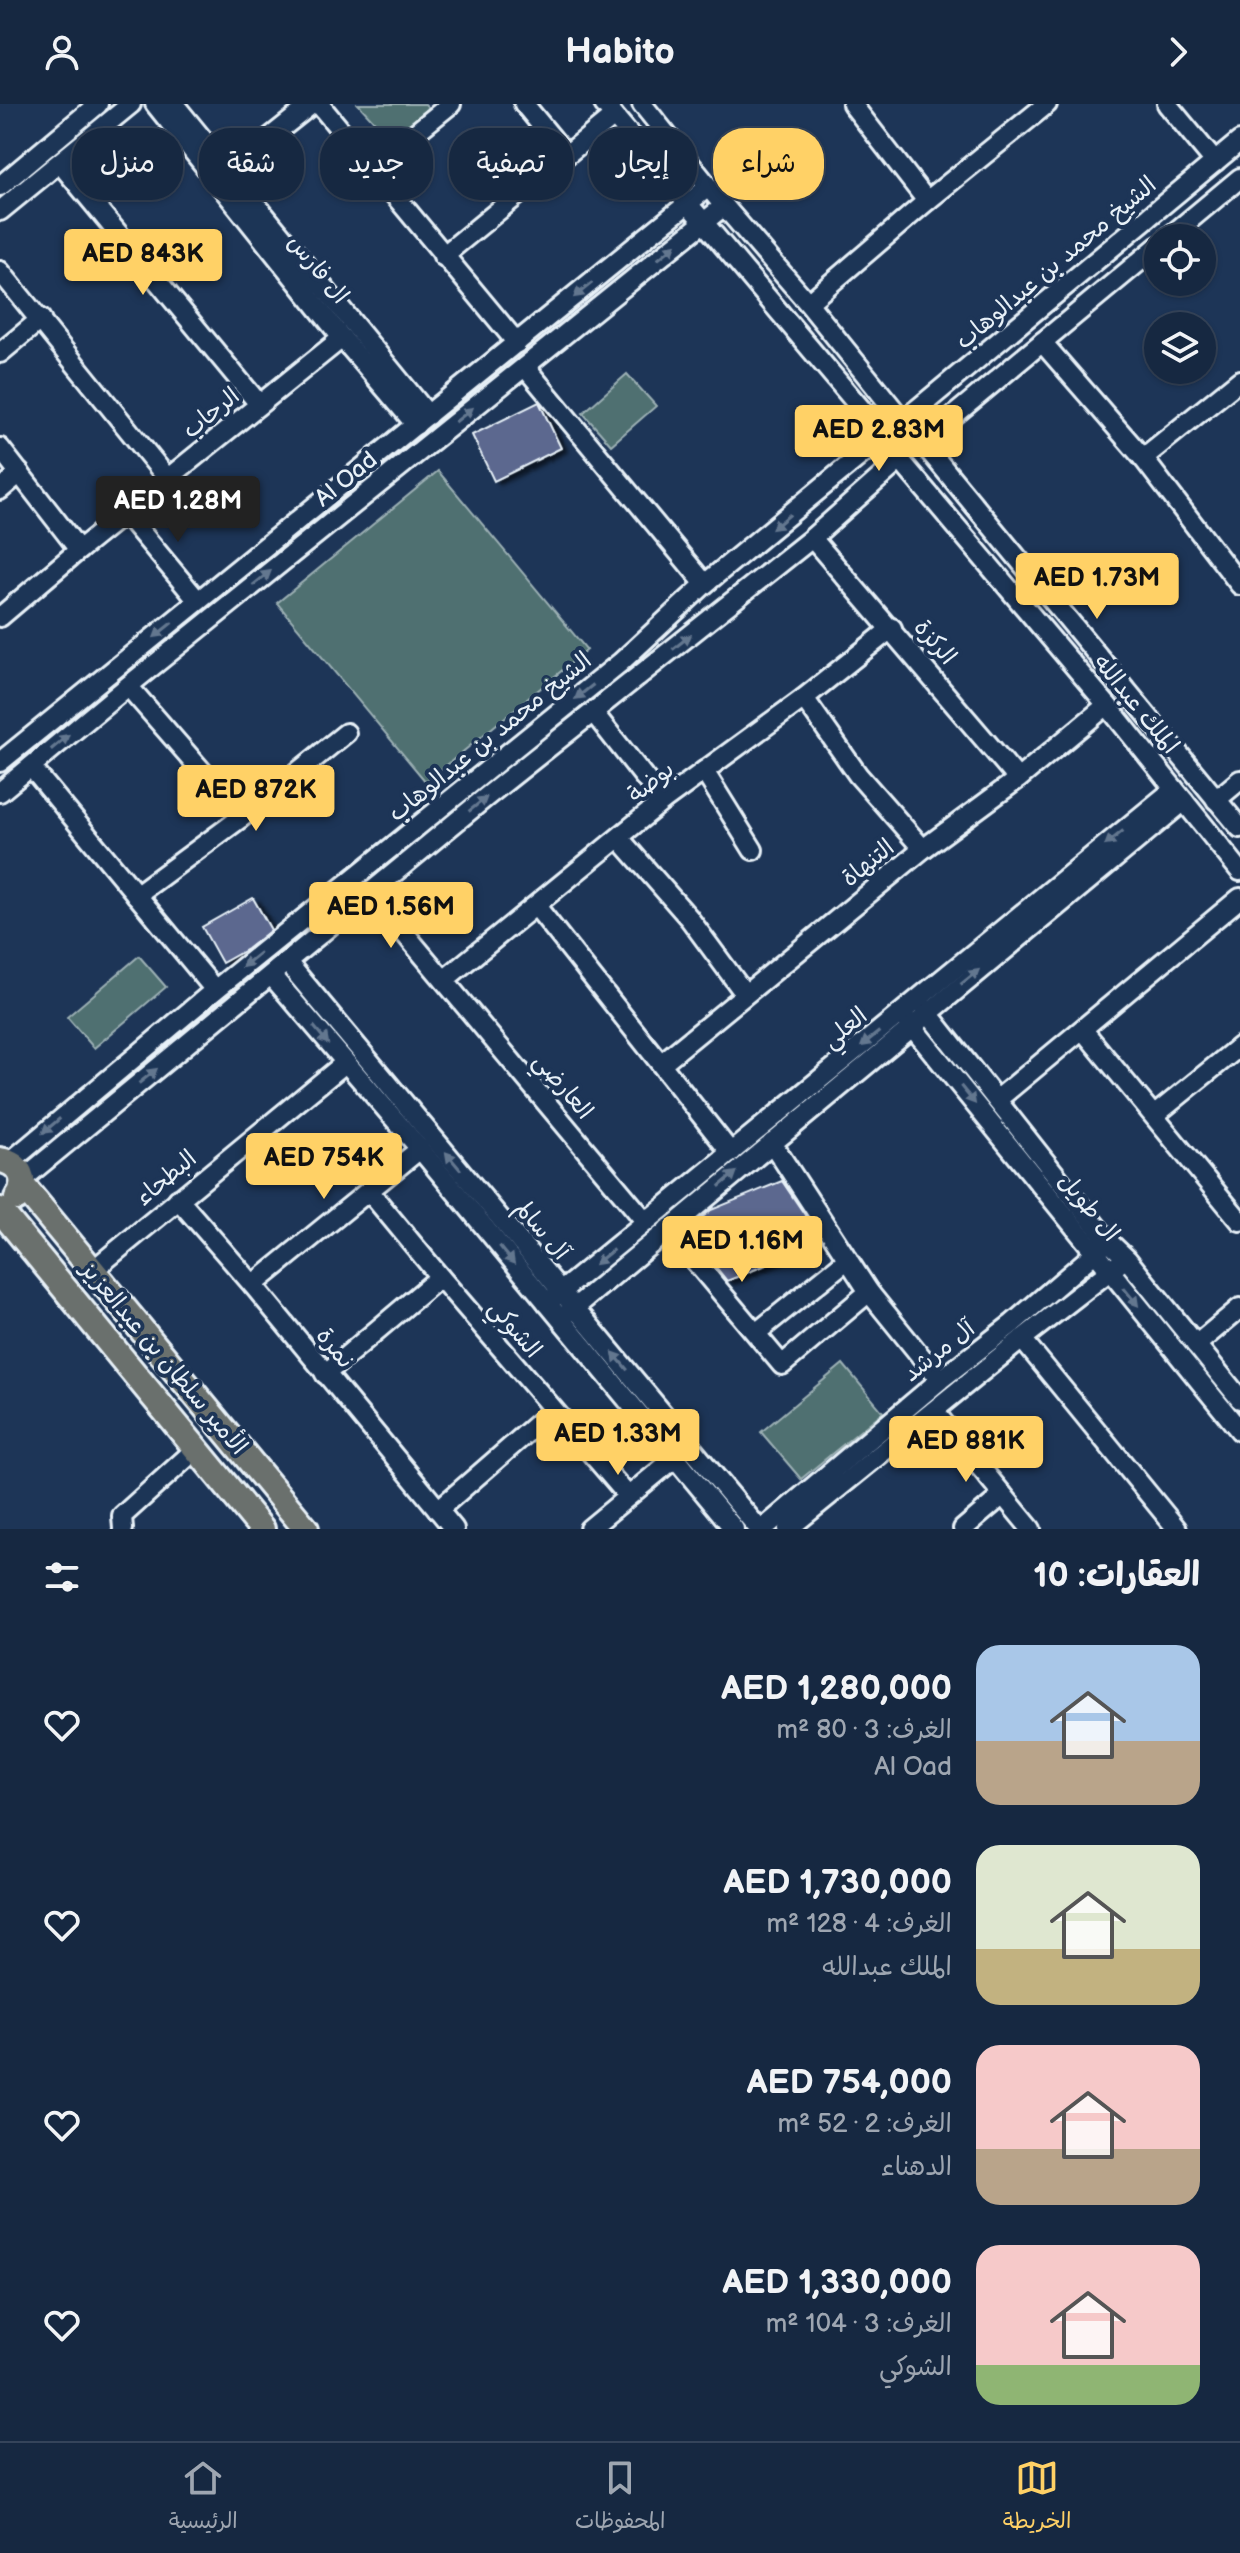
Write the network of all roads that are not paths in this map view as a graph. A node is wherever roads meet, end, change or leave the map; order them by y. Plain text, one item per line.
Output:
1 (98, 104) edge
2 (131, 104) edge
3 (155, 104) edge
4 (174, 104) edge
5 (312, 104) edge
6 (319, 104) edge
7 (451, 104) edge
8 (524, 104) edge
9 (642, 104) edge
10 (852, 104) edge
11 (1047, 104) edge
12 (1167, 104) edge
13 (609, 110) edge
14 (282, 128) edge
15 (339, 128) edge
16 (421, 128) edge
17 (544, 128) edge
18 (199, 134) edge
19 (1240, 141) edge
20 (573, 148) edge
21 (1215, 162) junction
22 (60, 163) junction
23 (1240, 178) edge
24 (0, 186) edge
25 (708, 187) junction
26 (252, 200) edge
27 (398, 200) edge
28 (511, 200) edge
29 (927, 201) junction
30 (687, 204) junction
31 (724, 206) junction
32 (0, 211) edge
33 (703, 223) junction
34 (1185, 224) edge
35 (443, 256) junction
36 (1144, 258) edge
37 (0, 271) edge
38 (808, 303) junction
39 (41, 319) junction
40 (342, 338) junction
41 (1042, 342) junction
42 (517, 343) junction
43 (0, 353) edge
44 (525, 367) junction
45 (1240, 380) edge
46 (259, 404) junction
47 (422, 420) junction
48 (903, 421) junction
49 (884, 436) junction
50 (922, 442) junction
51 (0, 448) edge
52 (1143, 458) junction
53 (900, 460) junction
54 (20, 473) junction
55 (168, 479) junction
56 (0, 490) edge
57 (125, 513) junction
58 (812, 538) junction
59 (79, 550) junction
60 (705, 584) junction
61 (1240, 584) edge
62 (198, 601) junction
63 (0, 617) edge
64 (892, 628) junction
65 (128, 686) junction
66 (804, 698) junction
67 (1107, 705) junction
68 (593, 712) junction
69 (346, 733) dead end
70 (0, 762) edge
71 (31, 767) junction
72 (704, 771) junction
73 (1018, 779) junction
74 (1240, 780) edge
75 (0, 792) edge
76 (1179, 795) junction
77 (1216, 800) junction
78 (663, 801) junction
79 (440, 807) junction
80 (242, 817) junction
81 (454, 824) junction
82 (1240, 828) edge
83 (619, 838) junction
84 (923, 849) junction
85 (753, 850) dead end
86 (1240, 871) edge
87 (370, 892) junction
88 (136, 895) junction
89 (1240, 898) edge
90 (536, 906) junction
91 (287, 962) junction
92 (271, 975) junction
93 (444, 980) junction
94 (215, 990) junction
95 (745, 994) junction
96 (922, 1006) junction
97 (906, 1020) junction
98 (1083, 1030) junction
99 (1240, 1046) edge
100 (345, 1063) junction
101 (662, 1063) junction
102 (998, 1099) junction
103 (1155, 1115) junction
104 (772, 1143) junction
105 (420, 1149) junction
106 (731, 1153) junction
107 (14, 1172) edge
108 (369, 1191) junction
109 (1233, 1197) edge
110 (178, 1199) junction
111 (0, 1208) edge
112 (1240, 1221) edge
113 (646, 1222) junction
114 (668, 1229) junction
115 (1102, 1247) junction
116 (848, 1259) junction
117 (1127, 1259) junction
118 (1109, 1269) junction
119 (92, 1271) junction
120 (440, 1277) junction
121 (253, 1285) junction
122 (561, 1291) junction
123 (869, 1292) junction
124 (547, 1303) junction
125 (1240, 1308) edge
126 (568, 1313) junction
127 (756, 1333) junction
128 (1022, 1339) junction
129 (1196, 1345) junction
130 (325, 1374) junction
131 (940, 1380) junction
132 (1240, 1399) edge
133 (553, 1410) junction
134 (934, 1411) junction
135 (1240, 1431) edge
136 (195, 1450) junction
137 (675, 1458) junction
138 (1003, 1495) junction
139 (628, 1496) junction
140 (438, 1510) junction
141 (123, 1529) edge
142 (262, 1529) edge
143 (306, 1529) edge
144 (454, 1529) edge
145 (589, 1529) edge
146 (734, 1529) edge
147 (761, 1529) edge
148 (788, 1529) edge
149 (963, 1529) edge
150 (1031, 1529) edge
151 (1177, 1529) edge

1 - 24 street
2 - 22 street
3 - 40 street, ال فارس
4 - 18 street, ال فارس
5 - 14 street
6 - 15 street
7 - 16 street
8 - 17 street
9 - 25 street
10 - 29 street
11 - 29 street
12 - 21 street
13 - 20 street
13 - 30 street
19 - 21 street, الشيخ محمد بن عبدالوهاب
21 - 48 street, الشيخ محمد بن عبدالوهاب
22 - 32 street
22 - 46 street
23 - 34 street
25 - 30 street, Al Oad
25 - 31 street
26 - 47 street, ال فارس
27 - 35 street
28 - 35 street
29 - 38 street
30 - 33 street
30 -> 42 street, Al Oad
31 - 33 street, Al Oad
31 - 38 street
44 -> 33 street, Al Oad
33 - 49 street
35 - 42 street
36 - 41 street
37 - 39 street
38 - 48 street
39 - 43 street
39 - 55 street
40 - 46 street, الرحاب
40 - 47 street, ال فارس
41 - 50 street
41 - 52 street
42 - 47 street, Al Oad
44 - 60 street
65 -> 44 street, Al Oad
45 - 52 street
46 - 55 street, الرحاب
47 - 62 street, Al Oad
48 - 49 street
48 - 50 street
49 - 53 street
49 -> 60 street, الشيخ محمد بن عبدالوهاب
50 - 53 street
50 - 77 street, الملك عبدالله
51 - 54 street
52 - 61 street
53 - 58 street, الشيخ محمد بن عبدالوهاب
53 - 67 street, الملك عبدالله
54 - 56 street
54 - 59 street
55 - 57 street, الرحاب
57 - 59 street, الرحاب
57 - 62 street
58 - 64 street, الركزة
68 -> 58 street, الشيخ محمد بن عبدالوهاب
59 - 63 street, الرحاب
60 -> 79 street, الشيخ محمد بن عبدالوهاب
62 -> 70 street, Al Oad
64 - 66 street, بوضة
64 - 73 street, الركزة
71 -> 65 street, Al Oad
65 - 80 street
66 - 72 street, بوضة
66 - 84 street
67 - 73 street, التنهاة
67 - 76 street, الملك عبدالله
68 - 78 street
81 -> 68 street, الشيخ محمد بن عبدالوهاب
69 - 80 street
71 - 75 street, Al Oad
71 - 88 street
72 - 78 street, بوضة
72 - 85 street
73 - 84 street, التنهاة
74 - 77 street
76 - 86 street, الملك عبدالله
76 - 96 street, العلي
77 - 82 street, الملك عبدالله
78 - 83 street, بوضة
79 - 81 street
79 -> 94 street, الشيخ محمد بن عبدالوهاب
80 - 88 street
81 - 87 street, الشيخ محمد بن عبدالوهاب
83 - 90 street, بوضة
83 - 95 street
84 - 95 street, التنهاة
87 - 91 street, الشيخ محمد بن عبدالوهاب
87 - 93 street, العارضي
88 - 94 street
89 - 98 street
90 - 93 street, بوضة
90 - 101 street
91 - 92 street, الشيخ محمد بن عبدالوهاب
122 -> 91 street, آل سالم
92 -> 100 street, آل سالم
107 -> 92 street, الشيخ محمد بن عبدالوهاب
93 - 113 street, العارضي
94 -> 107 street, الشيخ محمد بن عبدالوهاب
95 - 101 street, التنهاة
96 - 97 street, العلي
96 - 102 street, ال طويل
97 - 104 street, العلي
97 -> 106 street, العلي
97 -> 115 street, ال طويل
98 - 102 street
98 - 103 street
99 - 103 street
100 - 105 street, آل سالم
100 - 110 street, البطحاء
101 - 106 street
102 - 115 street, ال طويل
103 - 109 street
114 -> 104 street, العلي
104 - 116 street
105 - 108 street
105 -> 124 street, آل سالم
106 - 113 street, العلي
107 - 111 main road
107 - 119 main road, الأمير سلطان بن عبدالعزيز
108 - 120 street, الشوكي
108 - 121 street
109 - 112 street
110 - 119 street, البطحاء
110 - 121 street, نمرة
111 - 136 main road
113 -> 122 street, العلي
114 - 126 street, العلي
114 - 127 street
115 - 117 street, ال طويل
115 - 118 street, ال طويل
115 - 131 street, آل مرشد
116 - 123 street
116 - 127 street
117 - 118 street, آل مرشد
117 - 129 street, ال طويل
118 - 128 street, آل مرشد
118 -> 135 street, ال طويل
119 - 143 main road, الأمير سلطان بن عبدالعزيز
120 - 130 street
120 - 133 street, الشوكي
121 - 130 street, نمرة
122 - 124 street, العلي
122 - 126 street, آل سالم
123 - 127 street
123 - 131 street
124 - 126 street, آل سالم
125 - 129 street
126 - 137 street, آل سالم
147 -> 126 street, آل سالم
128 - 134 street, آل مرشد
128 - 151 street
129 - 132 street, ال طويل
130 - 140 street, نمرة
131 - 147 street, آل مرشد
133 - 139 street, الشوكي
133 - 140 street
134 - 138 street
134 - 148 street, آل مرشد
136 - 141 street
136 - 142 main road
137 - 139 street
137 - 146 street, آل سالم
138 - 149 street
138 - 150 street
139 - 145 street
140 - 144 street, نمرة

